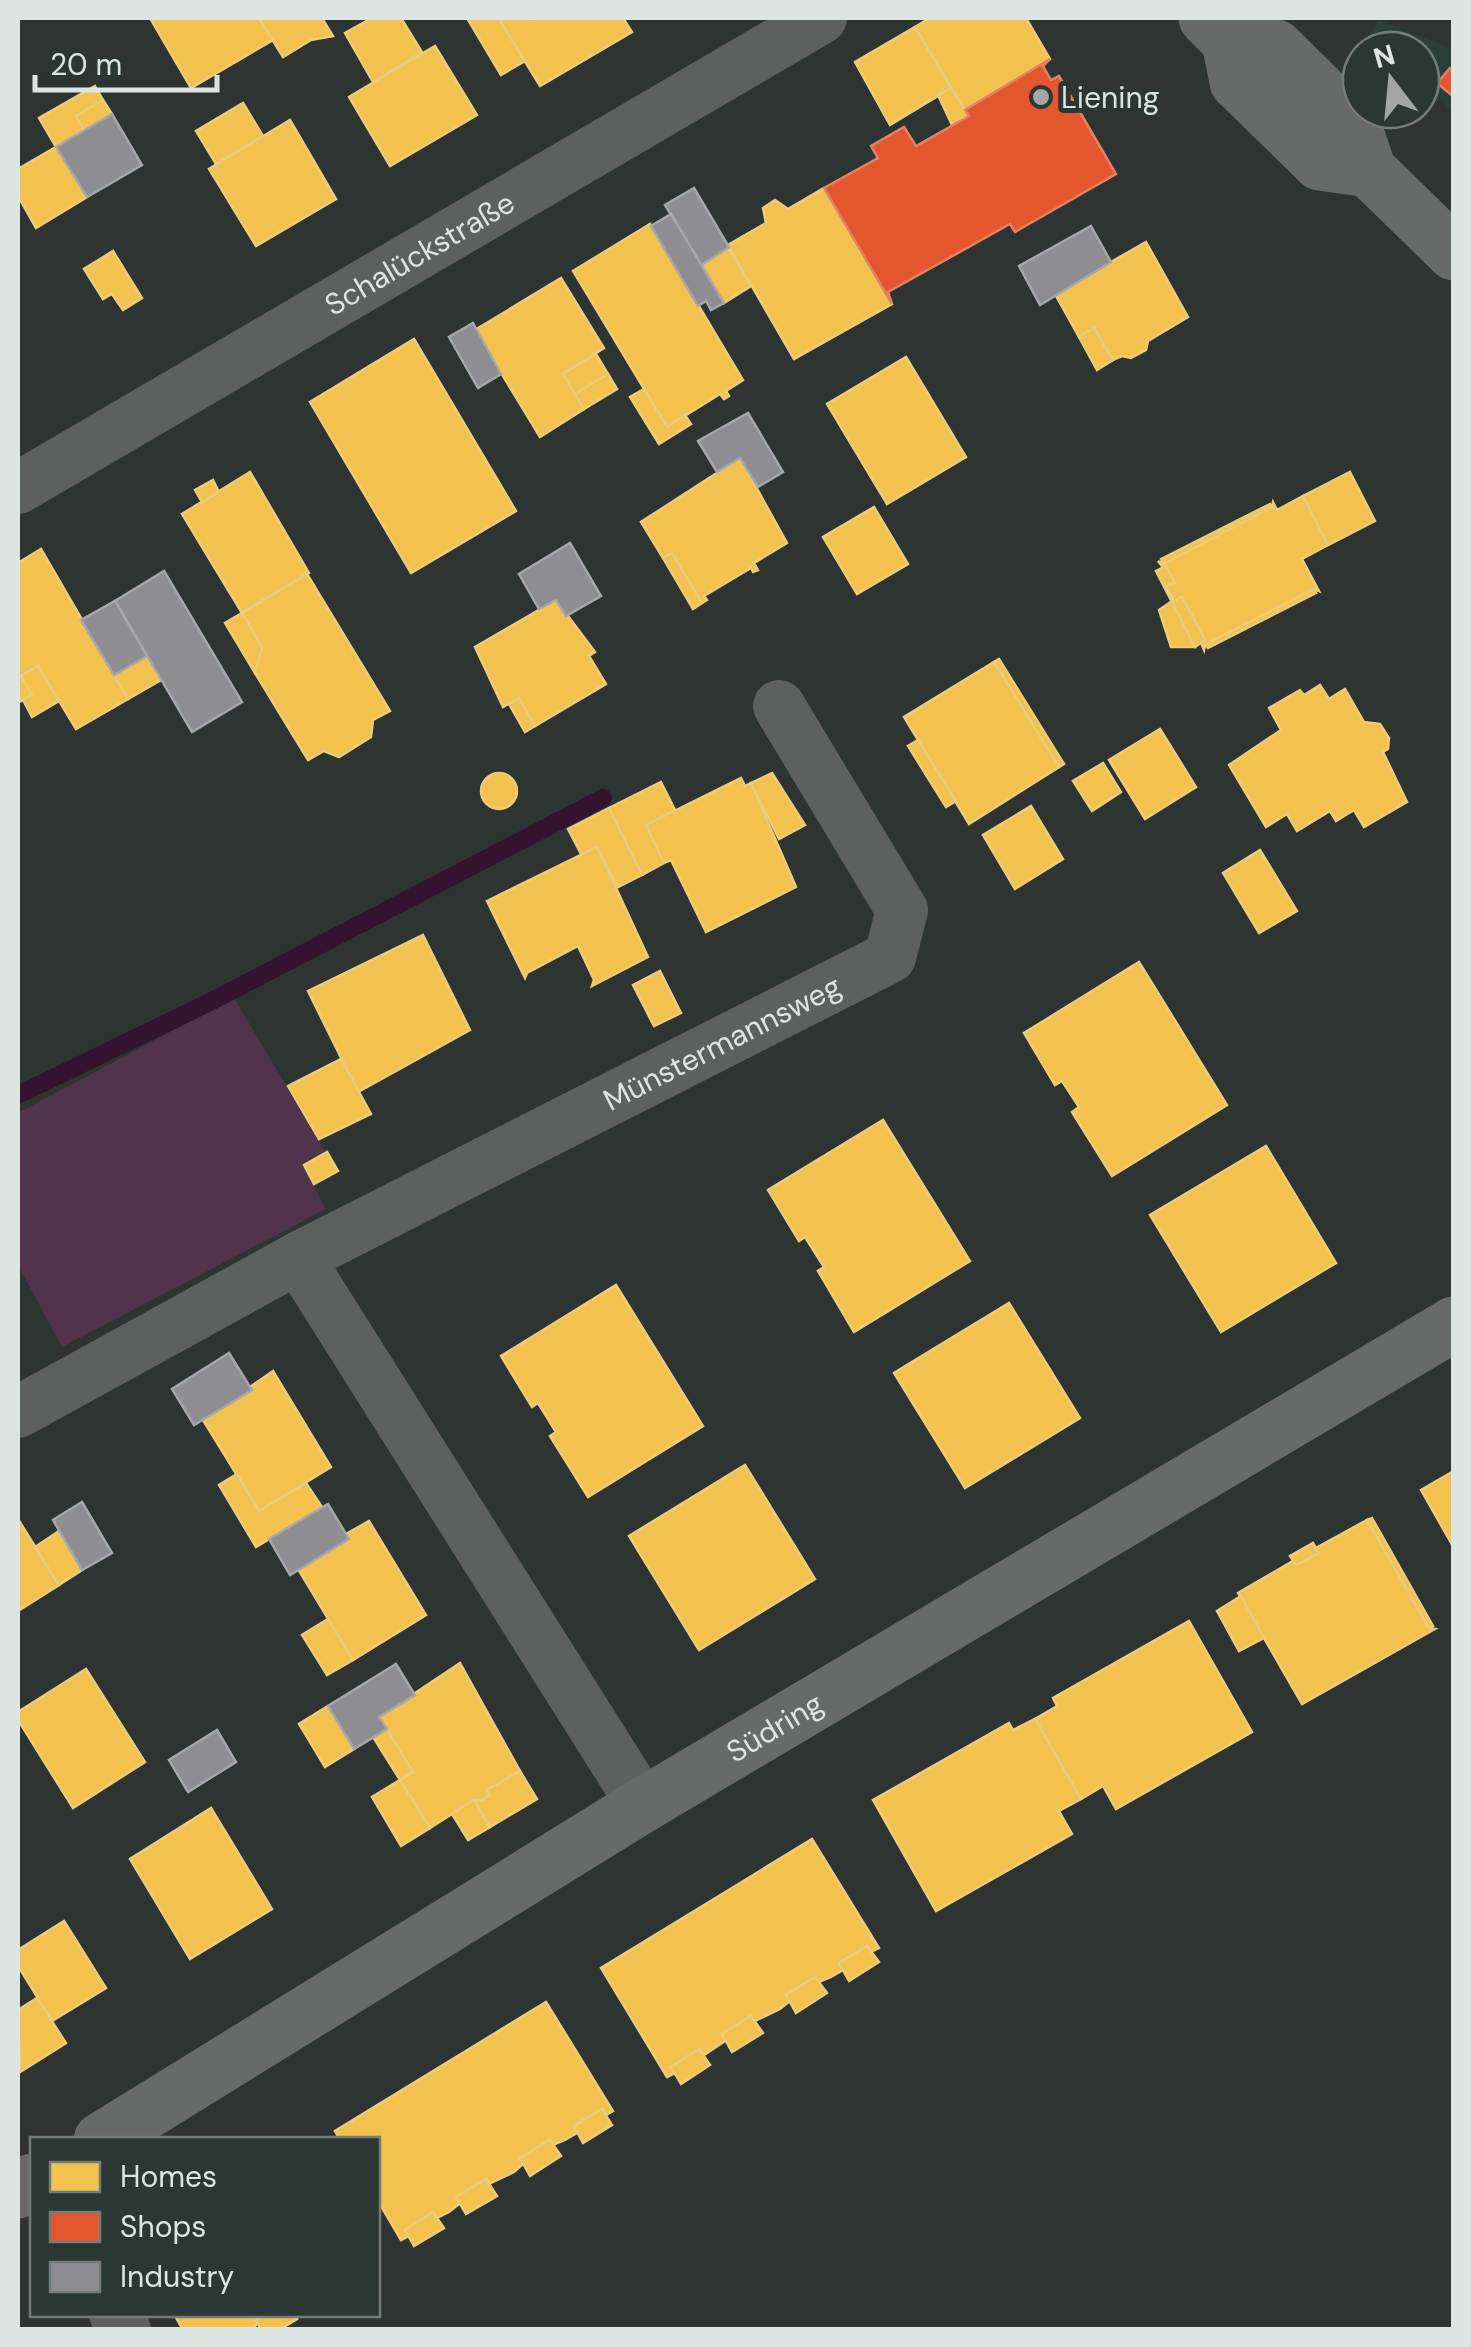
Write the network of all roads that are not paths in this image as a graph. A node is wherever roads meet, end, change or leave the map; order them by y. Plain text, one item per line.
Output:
1 (821, 18) edge
2 (1218, 29) edge
3 (1454, 253) edge
4 (18, 488) edge
5 (779, 706) dead end
6 (298, 1258) junction
7 (1454, 1324) edge
8 (18, 1412) edge
9 (643, 1805) junction
10 (106, 2137) edge

1 - 4 street, Schalückstraße
2 - 3 street
5 - 6 street, Münstermannsweg
6 - 8 street, Münstermannsweg
6 - 9 street
7 - 9 street, Südring
9 - 10 street, Südring

